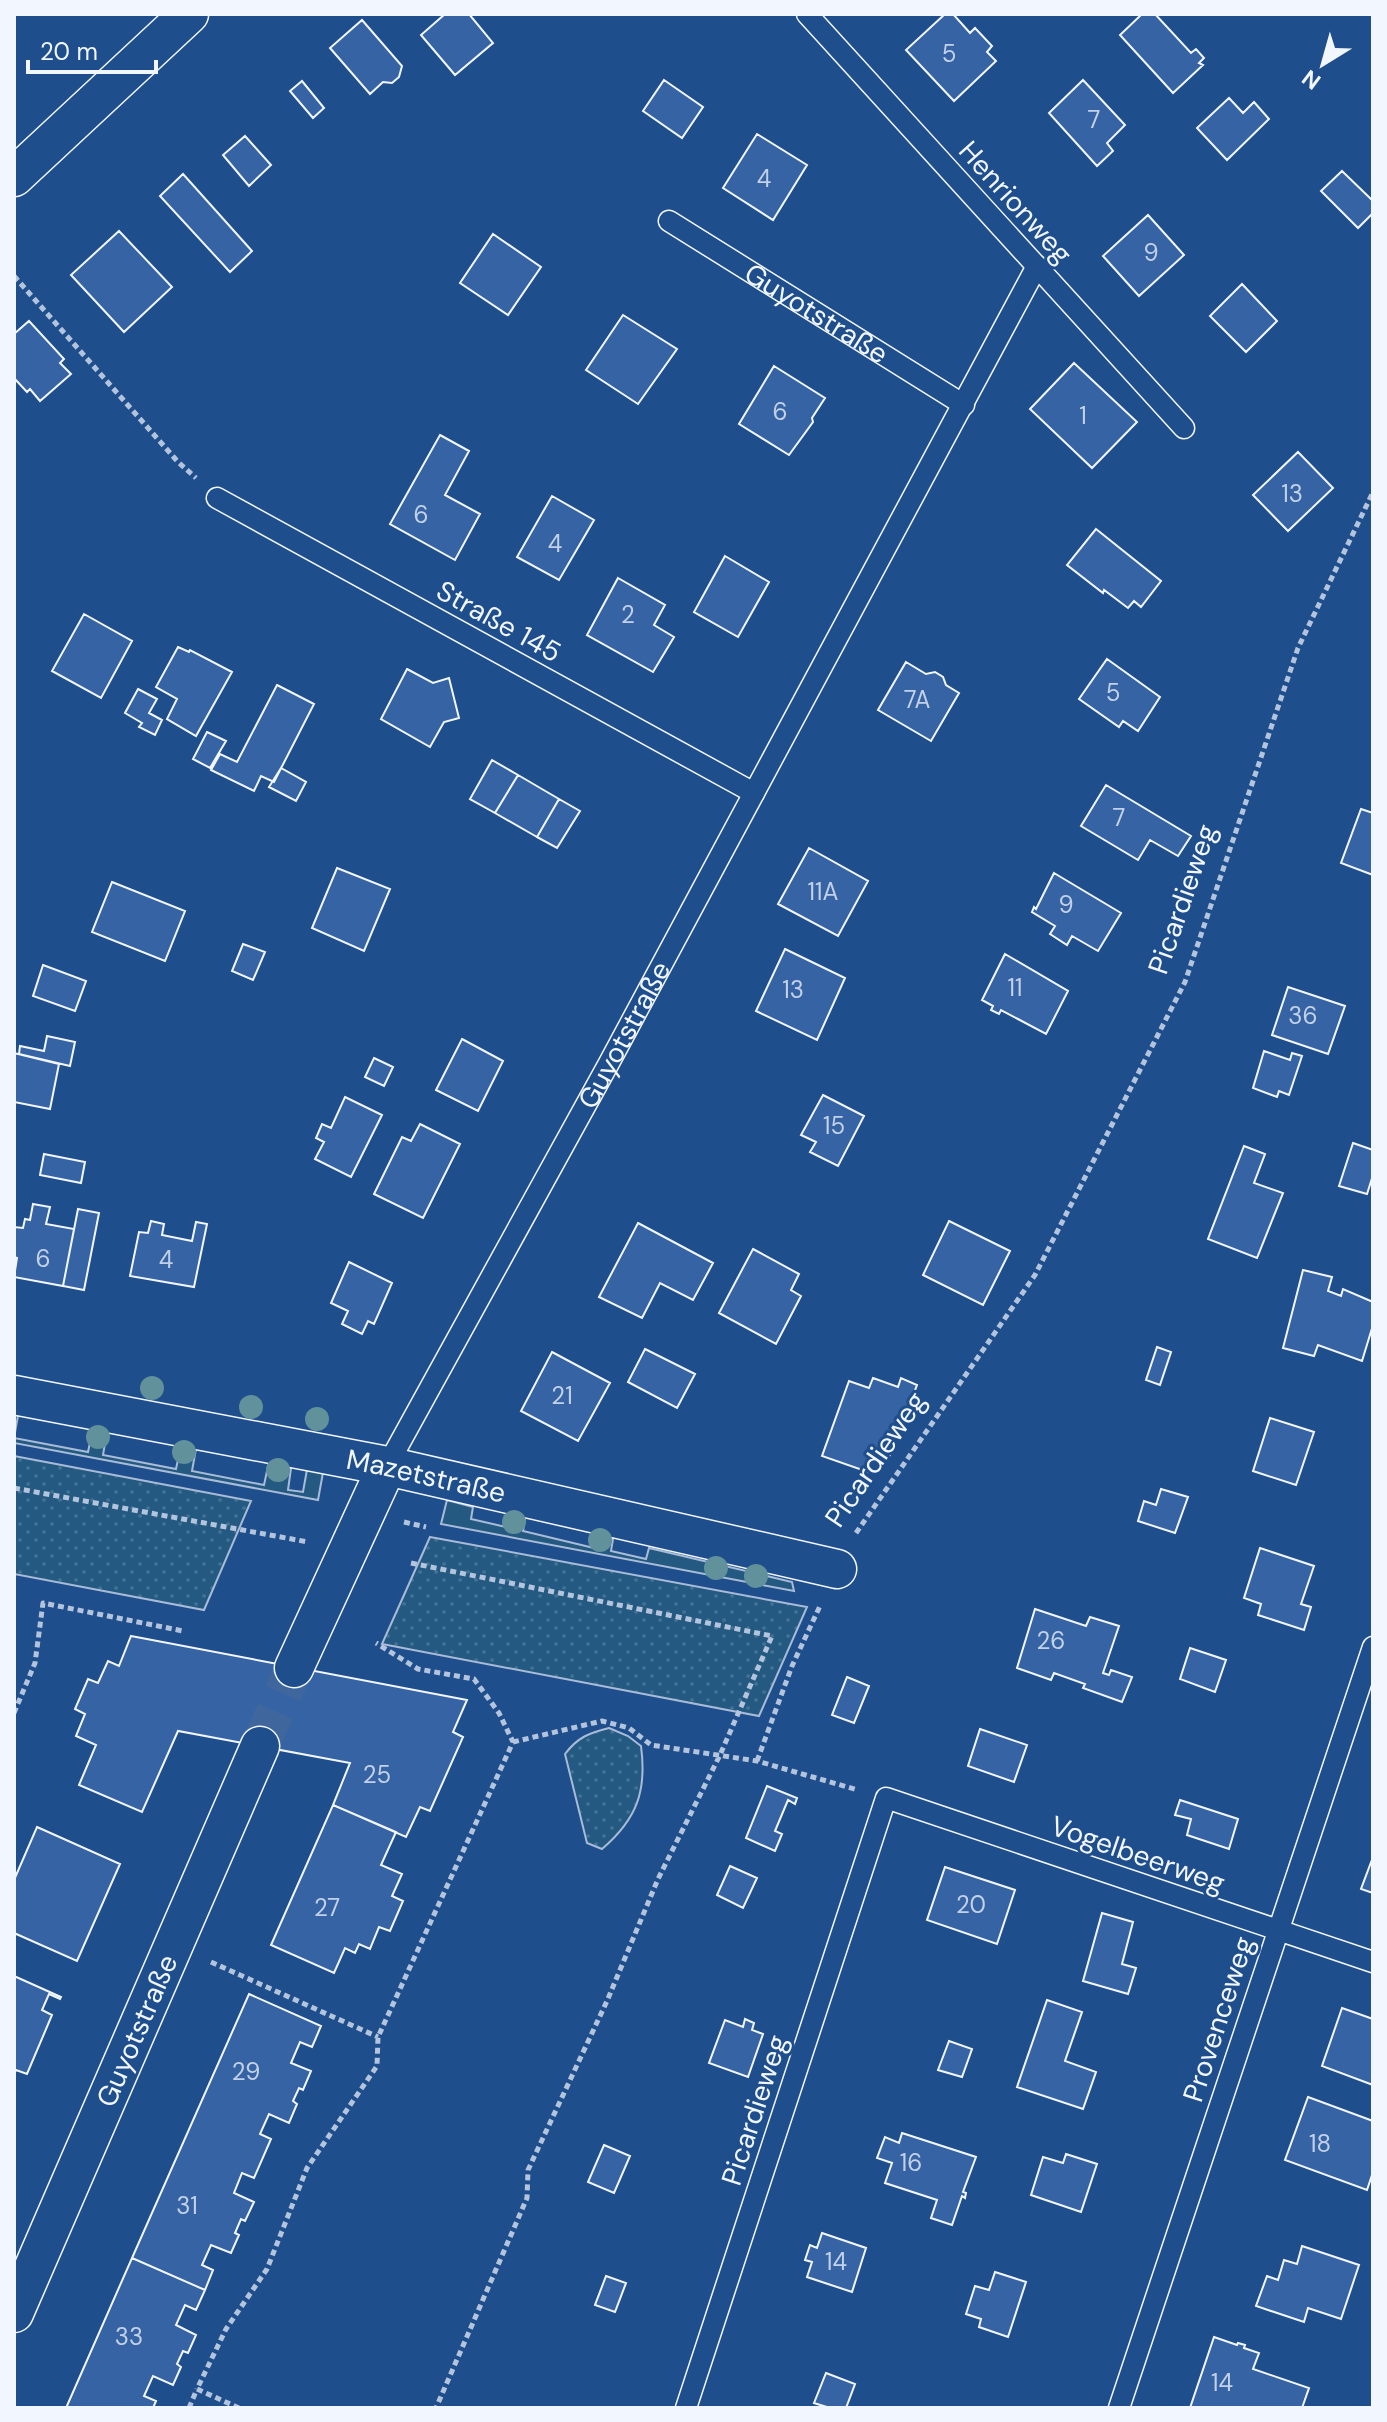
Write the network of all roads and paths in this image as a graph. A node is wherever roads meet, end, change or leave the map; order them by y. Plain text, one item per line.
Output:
1 (189, 14) edge
2 (807, 14) edge
3 (14, 177) edge
4 (669, 221) dead end
5 (1037, 266) junction
6 (14, 276) edge
7 (964, 405) junction
8 (1184, 428) dead end
9 (1373, 492) edge
10 (217, 498) joint
11 (754, 793) junction
12 (14, 1395) edge
13 (387, 1466) junction
14 (14, 1488) edge
15 (312, 1543) dead end
16 (411, 1563) dead end
17 (837, 1569) junction
18 (183, 1631) dead end
19 (376, 1643) dead end
20 (1373, 1647) edge
21 (294, 1668) tunnel mouth
22 (14, 1713) edge
23 (513, 1742) junction
24 (260, 1746) tunnel mouth
25 (720, 1755) junction
26 (757, 1761) junction
27 (886, 1798) junction
28 (1277, 1930) junction
29 (174, 1945) junction
30 (1373, 1962) edge
31 (378, 2037) junction
32 (14, 2313) edge
33 (197, 2389) junction
34 (189, 2408) edge
35 (239, 2408) edge
36 (436, 2408) edge
37 (686, 2408) edge
38 (1119, 2408) edge

1 - 3 street
2 - 5 lane, Henrionweg
4 - 7 lane, Guyotstraße
5 - 7 lane, Guyotstraße
5 - 8 lane, Henrionweg
6 - 10 path
7 - 11 lane, Guyotstraße
9 - 17 path, Picardieweg
10 - 11 lane, Straße 145
11 - 13 lane, Guyotstraße
12 - 13 street, Mazetstraße
13 - 17 street, Mazetstraße
13 - 21 street, Guyotstraße
14 - 15 path
16 - 25 path
17 - 26 path, Picardieweg
18 - 22 path
19 - 23 path
20 - 28 lane, Provenceweg
23 - 25 path
23 - 31 path
24 - 29 street, Guyotstraße
25 - 26 path
25 - 36 path
26 - 27 path
27 - 28 lane, Vogelbeerweg
27 - 37 lane, Picardieweg
28 - 30 lane, Vogelbeerweg
28 - 38 lane, Provenceweg
29 - 31 path
29 - 32 street, Guyotstraße
31 - 33 path
33 - 34 path
33 - 35 path

